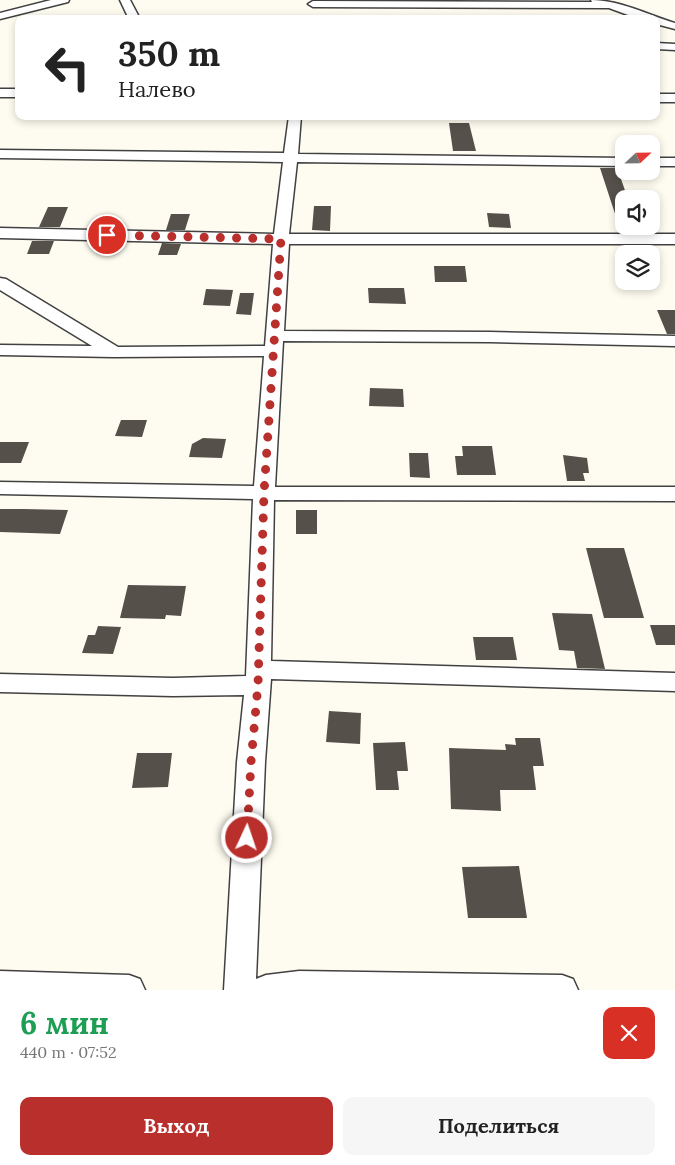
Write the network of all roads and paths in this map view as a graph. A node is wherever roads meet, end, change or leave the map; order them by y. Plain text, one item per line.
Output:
1 (64, 0) edge
2 (125, 0) edge
3 (596, 0) edge
4 (313, 5) edge
5 (610, 5) junction
6 (133, 15) edge
7 (639, 15) edge
8 (0, 16) edge
9 (660, 22) edge
10 (675, 26) edge
11 (660, 46) edge
12 (675, 46) edge
13 (0, 93) edge
14 (15, 94) edge
15 (660, 98) edge
16 (675, 98) edge
17 (295, 120) edge
18 (0, 154) edge
19 (290, 159) junction
20 (615, 162) edge
21 (660, 162) edge
22 (675, 162) edge
23 (0, 232) edge
24 (281, 239) junction
25 (675, 239) edge
26 (0, 283) edge
27 (675, 341) edge
28 (274, 343) junction
29 (0, 350) edge
30 (114, 352) junction
31 (0, 488) edge
32 (264, 493) junction
33 (675, 494) edge
34 (258, 678) junction
35 (675, 682) edge
36 (0, 683) edge
37 (0, 986) edge
38 (129, 990) edge
39 (240, 990) edge
40 (266, 990) edge
41 (562, 990) edge

1 - 8 street
2 - 6 street
3 - 5 street
4 - 5 street
5 - 7 street
9 - 10 street
11 - 12 street
13 - 14 street
15 - 16 street
17 - 19 street
18 - 19 street
19 - 20 street
19 - 24 street
21 - 22 street
23 - 24 street
24 - 25 street
24 - 28 street
26 - 30 street
27 - 28 street
28 - 30 street
28 - 32 street
29 - 30 street
31 - 32 street
32 - 33 street
32 - 34 street
34 - 35 street
34 - 36 street
34 - 39 street
37 - 38 street
40 - 41 street

